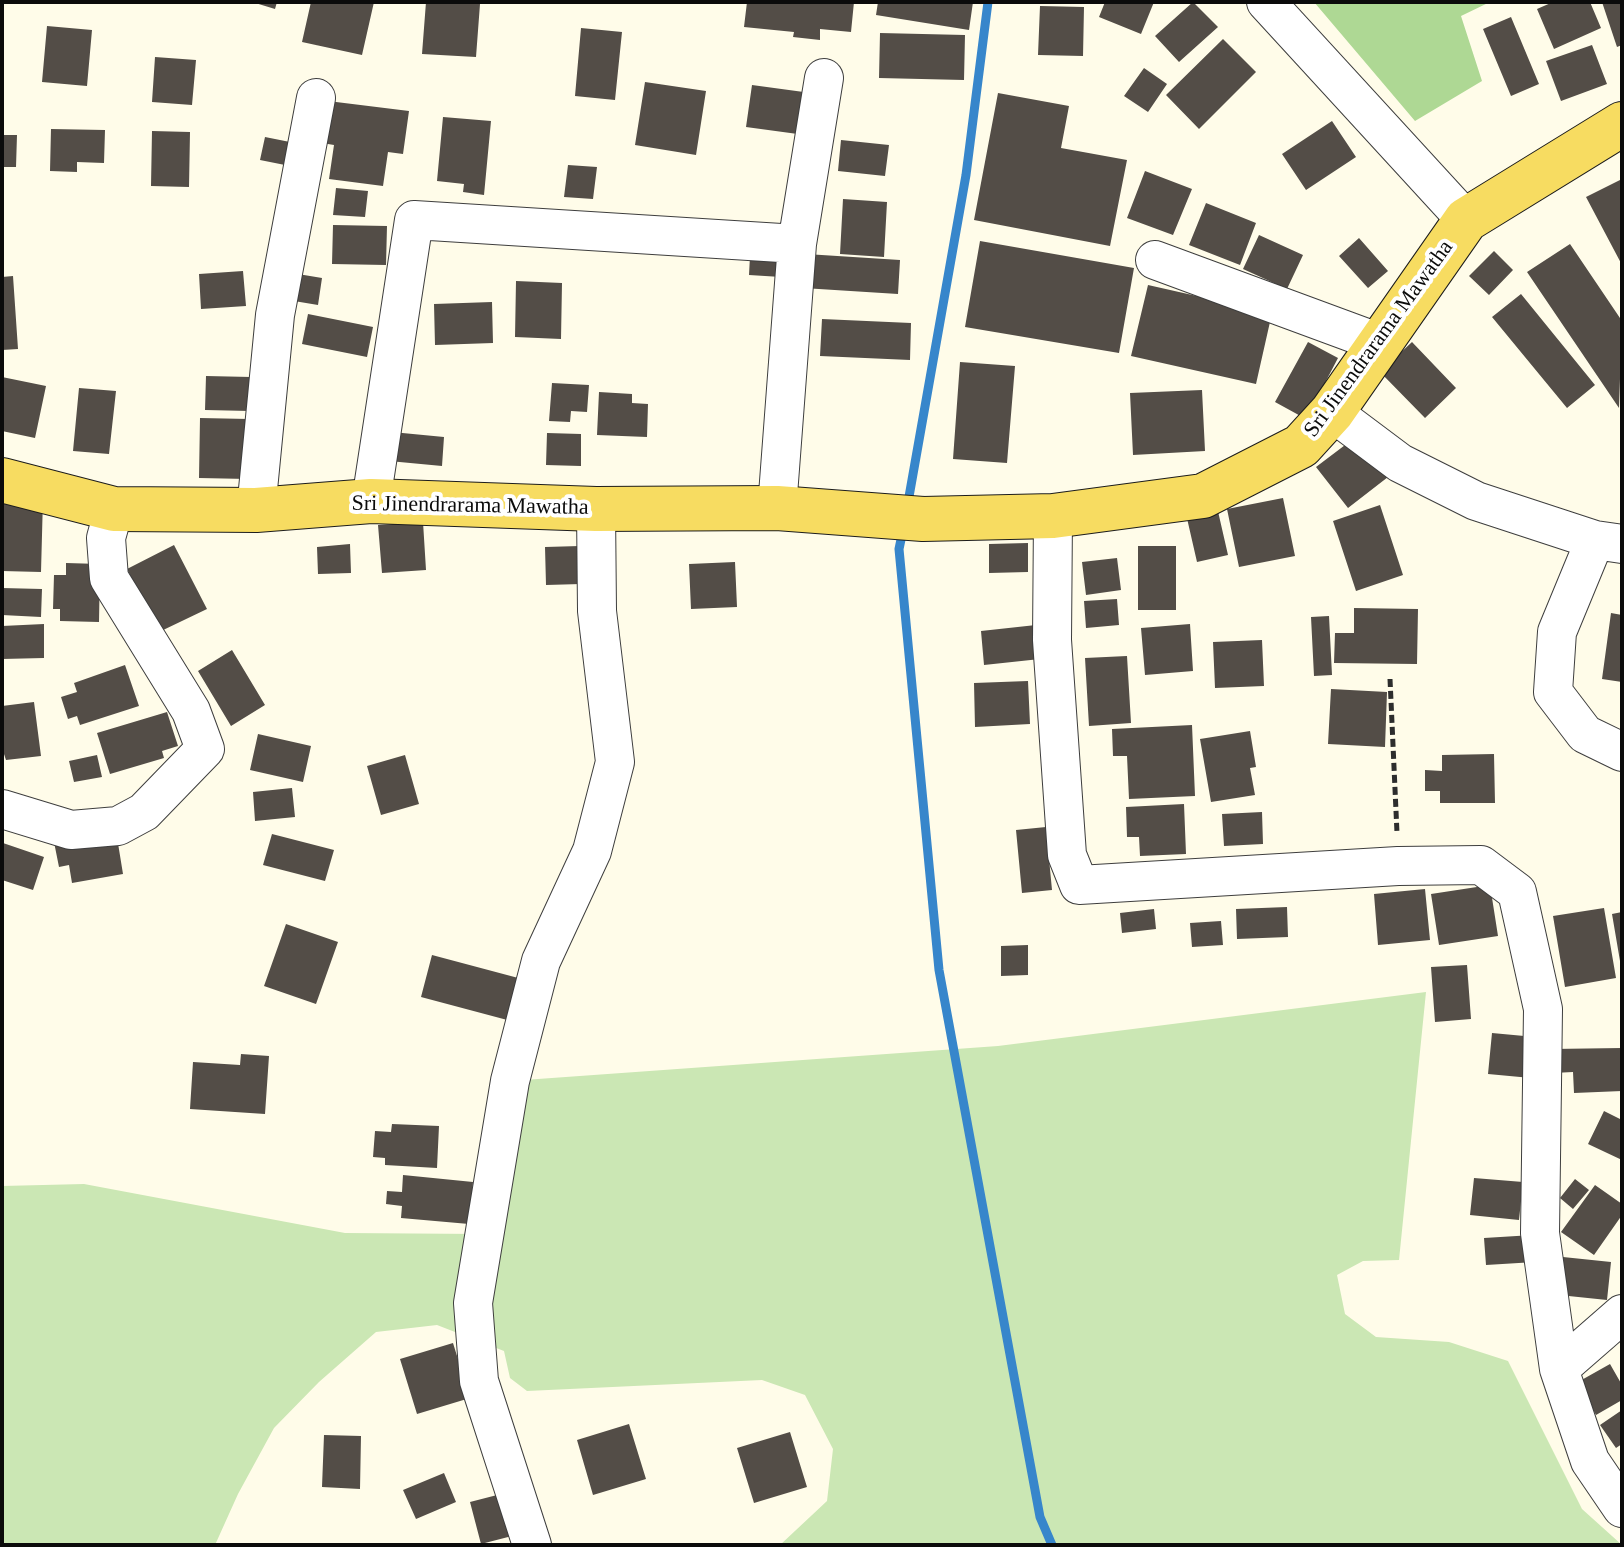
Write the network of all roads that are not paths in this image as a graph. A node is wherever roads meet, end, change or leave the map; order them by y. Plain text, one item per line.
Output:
1 (1266, 2) edge
2 (824, 78) dead end
3 (316, 98) dead end
4 (1622, 124) edge
5 (1466, 220) junction
6 (797, 244) junction
7 (1155, 260) dead end
8 (1380, 343) junction
9 (1332, 412) junction
10 (2, 480) edge
11 (371, 501) junction
12 (777, 508) junction
13 (114, 509) junction
14 (596, 509) junction
15 (256, 510) junction
16 (1053, 516) junction
17 (1608, 542) edge
18 (1622, 752) edge
19 (2, 809) edge
20 (1622, 1314) edge
21 (1559, 1369) junction
22 (1622, 1508) edge
23 (532, 1545) edge

1 - 5 street
2 - 6 street
3 - 15 street
4 - 5 main road, Sri Jinendrarama Mawatha
5 - 8 main road, Sri Jinendrarama Mawatha
6 - 11 street
6 - 12 street
7 - 8 street
8 - 9 main road, Sri Jinendrarama Mawatha
9 - 16 main road, Sri Jinendrarama Mawatha
9 - 17 street
10 - 13 main road, Sri Jinendrarama Mawatha
11 - 14 main road, Sri Jinendrarama Mawatha
11 - 15 main road, Sri Jinendrarama Mawatha
12 - 14 main road, Sri Jinendrarama Mawatha
12 - 16 main road, Sri Jinendrarama Mawatha
13 - 15 main road, Sri Jinendrarama Mawatha
13 - 19 street
14 - 23 street
16 - 21 street
17 - 18 street
20 - 21 street
21 - 22 street

